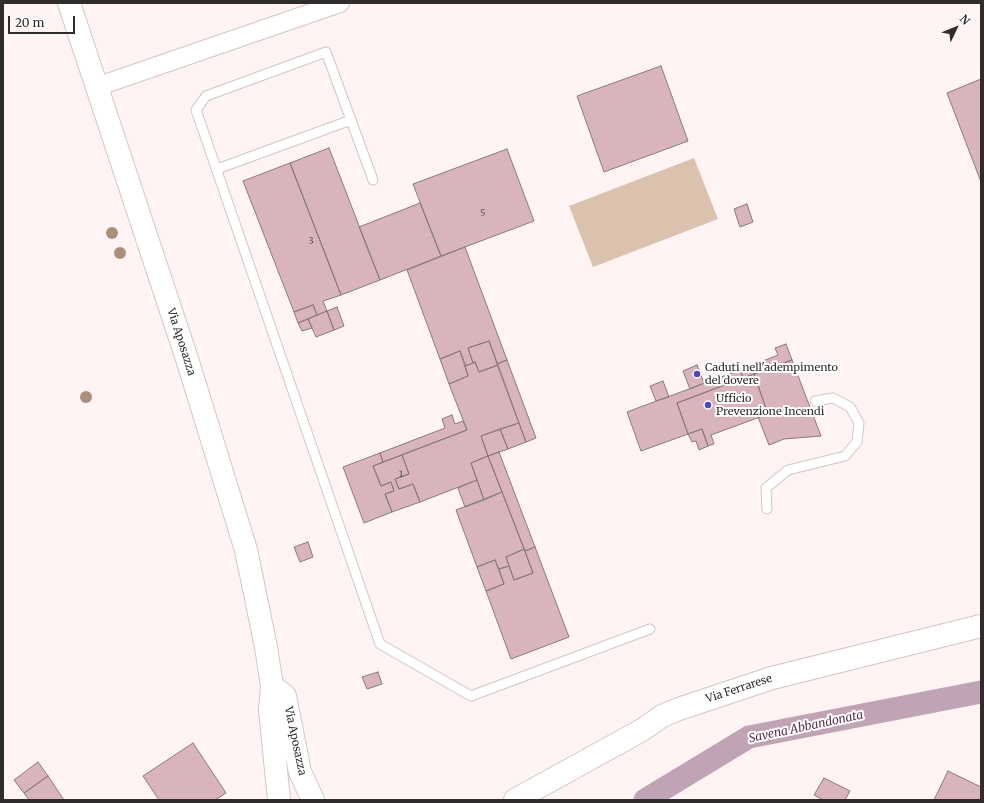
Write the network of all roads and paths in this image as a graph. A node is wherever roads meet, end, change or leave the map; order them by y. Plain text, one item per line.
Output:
1 (69, 3) edge
2 (340, 3) edge
3 (96, 87) junction
4 (351, 120) junction
5 (217, 169) junction
6 (373, 180) dead end
7 (815, 401) dead end
8 (767, 509) dead end
9 (981, 626) edge
10 (650, 629) dead end
11 (272, 686) junction
12 (279, 800) edge
13 (313, 800) edge
14 (515, 800) edge

1 - 3 street, Via Aposazza
2 - 3 street
3 - 11 street, Via Aposazza
4 - 5 lane
4 - 5 lane
4 - 6 lane
5 - 10 lane
7 - 8 lane
9 - 14 street, Via Ferrarese
11 - 12 street, Via Aposazza
11 - 13 street, Via Aposazza

